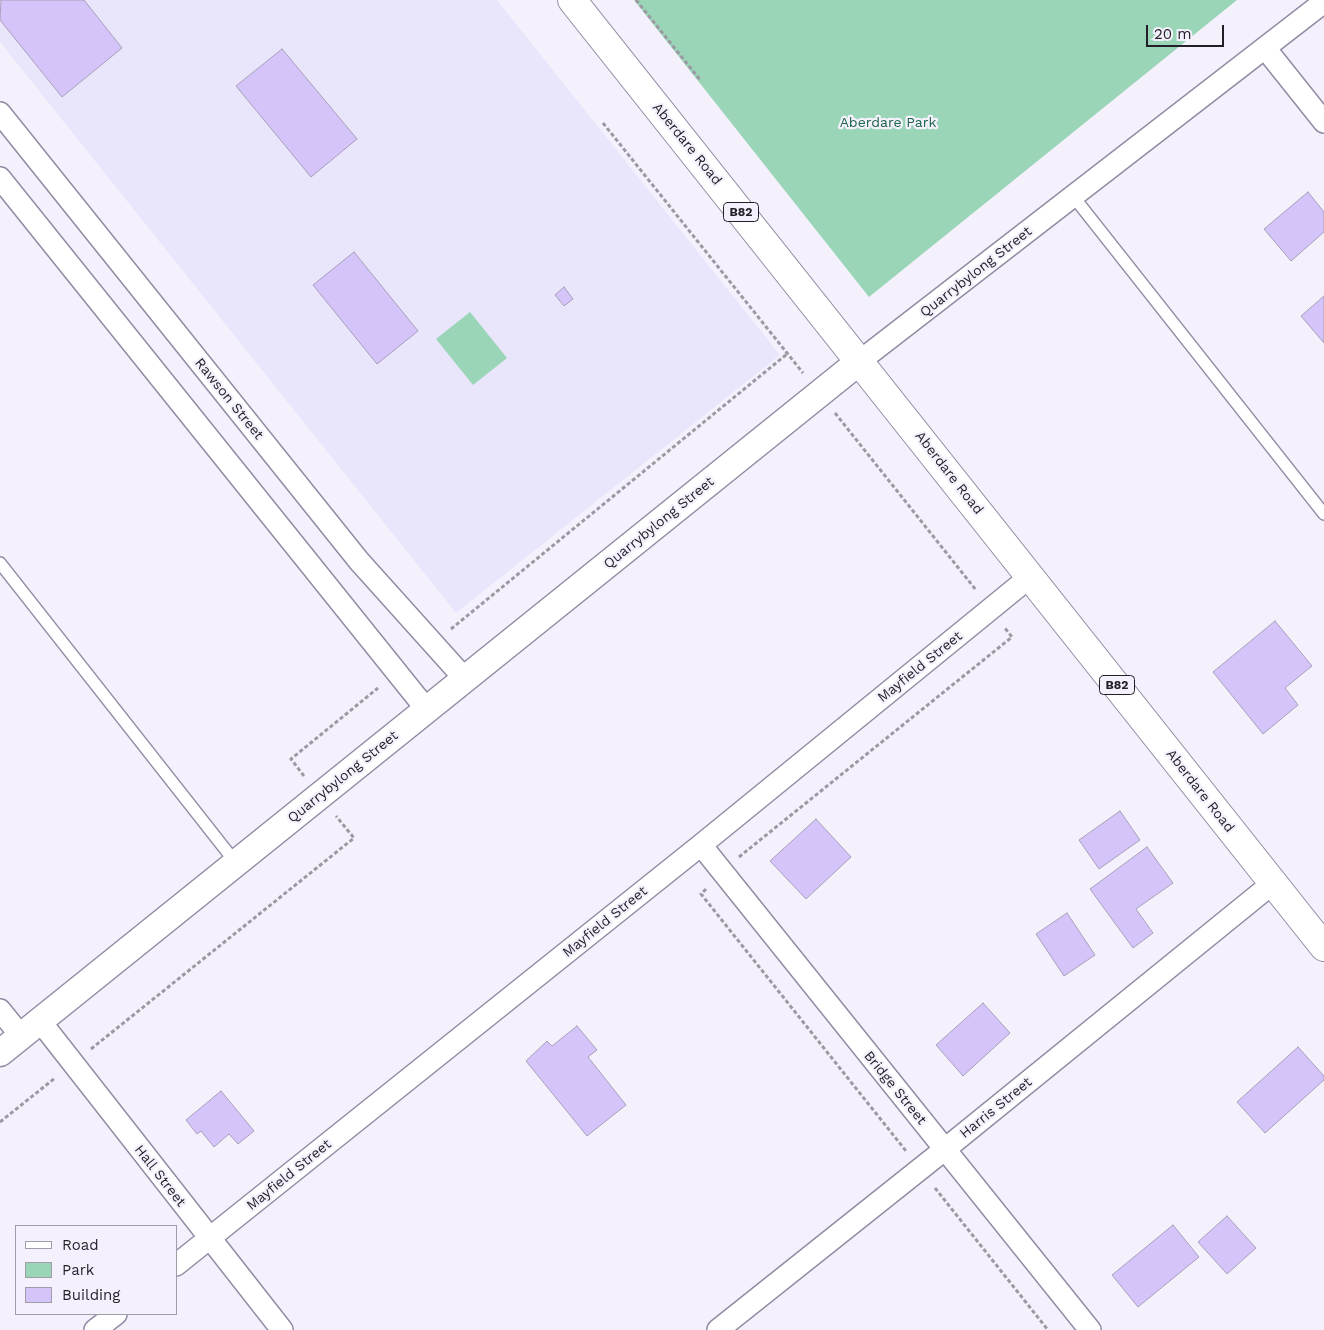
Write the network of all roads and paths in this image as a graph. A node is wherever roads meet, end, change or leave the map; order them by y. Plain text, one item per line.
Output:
1 (572, 0) edge
2 (636, 0) edge
3 (1324, 2) edge
4 (1265, 48) junction
5 (701, 81) dead end
6 (0, 113) edge
7 (1324, 122) edge
8 (0, 178) edge
9 (1073, 196) junction
10 (788, 354) dead end
11 (860, 361) junction
12 (1324, 514) edge
13 (0, 563) edge
14 (1031, 576) junction
15 (1012, 637) dead end
16 (434, 643) junction
17 (397, 673) junction
18 (466, 679) junction
19 (427, 710) junction
20 (291, 759) dead end
21 (354, 838) dead end
22 (701, 845) junction
23 (745, 852) dead end
24 (236, 863) junction
25 (1273, 882) junction
26 (701, 894) dead end
27 (1324, 947) edge
28 (0, 1010) edge
29 (30, 1028) junction
30 (96, 1046) dead end
31 (0, 1053) edge
32 (46, 1086) dead end
33 (0, 1122) edge
34 (944, 1150) junction
35 (920, 1169) junction
36 (209, 1238) junction
37 (178, 1263) edge
38 (115, 1315) edge
39 (95, 1330) edge
40 (282, 1330) edge
41 (718, 1330) edge
42 (1048, 1330) edge
43 (1090, 1330) edge

1 - 11 main road, Aberdare Road / B82
2 - 5 path
3 - 4 street, Quarrybylong Street
4 - 7 street
4 - 9 street, Quarrybylong Street
6 - 16 street, Rawson Street
8 - 17 street
9 - 11 street, Quarrybylong Street
9 - 12 lane
10 - 16 path
11 - 14 main road, Aberdare Road / B82
11 - 18 street, Quarrybylong Street
13 - 24 lane
14 - 22 street, Mayfield Street
14 - 25 main road, Aberdare Road / B82
15 - 23 path
16 - 18 street, Rawson Street
17 - 19 street
17 - 20 path
18 - 19 street, Quarrybylong Street
19 - 24 street, Quarrybylong Street
21 - 30 path
22 - 34 street, Bridge Street
22 - 36 street, Mayfield Street
24 - 29 street, Quarrybylong Street
25 - 27 main road, Aberdare Road / B82
25 - 34 street, Harris Street
26 - 35 path
28 - 29 street, Hall Street
29 - 31 street, Quarrybylong Street
29 - 36 street, Hall Street
32 - 33 path
34 - 35 street, Harris Street
34 - 43 street, Bridge Street
35 - 41 street, Harris Street
35 - 42 path
36 - 37 street, Mayfield Street
36 - 40 street, Hall Street
38 - 39 street

